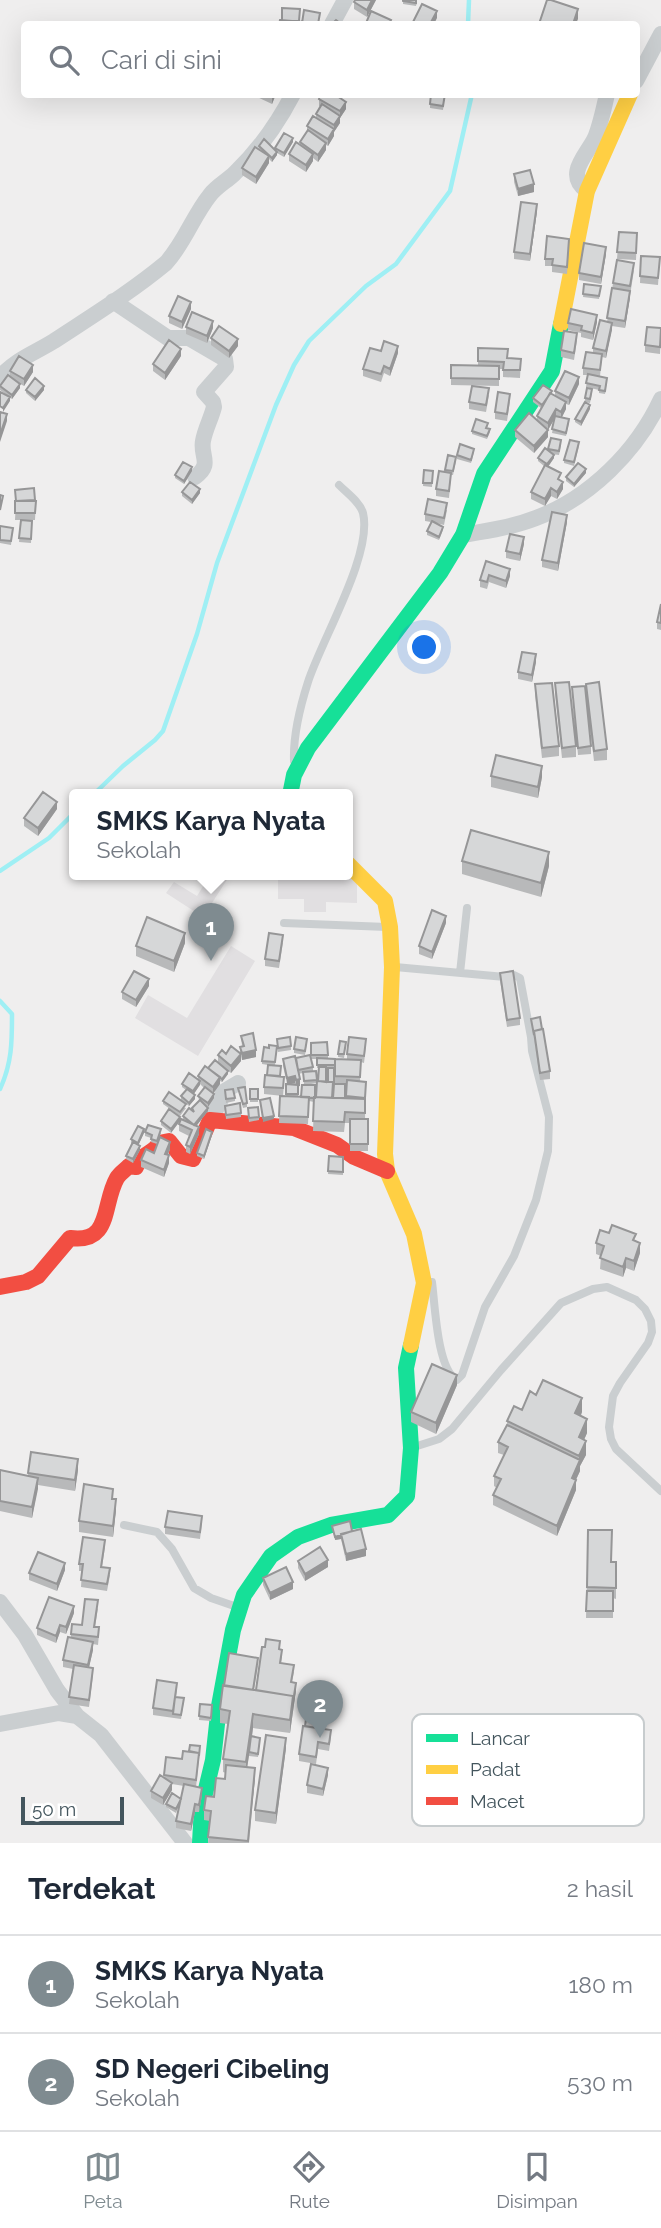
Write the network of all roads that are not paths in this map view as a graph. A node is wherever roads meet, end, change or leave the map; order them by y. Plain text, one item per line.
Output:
1 (345, 0) edge
2 (334, 21) edge
3 (661, 34) edge
4 (640, 73) edge
5 (291, 98) edge
6 (606, 98) edge
7 (629, 98) edge
8 (587, 191) junction
9 (113, 301) junction
10 (0, 377) edge
11 (661, 398) edge
12 (195, 477) dead end
13 (338, 485) dead end
14 (463, 535) junction
15 (294, 775) junction
16 (291, 789) edge
17 (353, 868) edge
18 (467, 908) dead end
19 (284, 923) dead end
20 (390, 927) junction
21 (392, 967) junction
22 (460, 973) junction
23 (238, 1083) dead end
24 (209, 1120) junction
25 (387, 1171) junction
26 (414, 1234) junction
27 (0, 1287) edge
28 (411, 1448) junction
29 (661, 1491) edge
30 (124, 1525) dead end
31 (0, 1602) edge
32 (240, 1608) junction
33 (77, 1716) junction
34 (0, 1724) edge
35 (186, 1843) edge
36 (200, 1843) edge

1 - 2 street
3 - 4 street
5 - 9 street
6 - 8 street
7 - 8 street
8 - 14 street
9 - 10 street
9 - 12 street
11 - 14 street
13 - 15 lane
14 - 15 street
15 - 16 street
17 - 20 street
18 - 22 lane
19 - 20 lane
20 - 21 street
21 - 22 lane
21 - 25 street
22 - 26 lane
23 - 24 street
24 - 25 street
24 - 27 street
25 - 26 street
26 - 28 street
28 - 29 lane
28 - 32 street
30 - 32 lane
31 - 33 street
32 - 36 street
33 - 34 street
33 - 35 street

